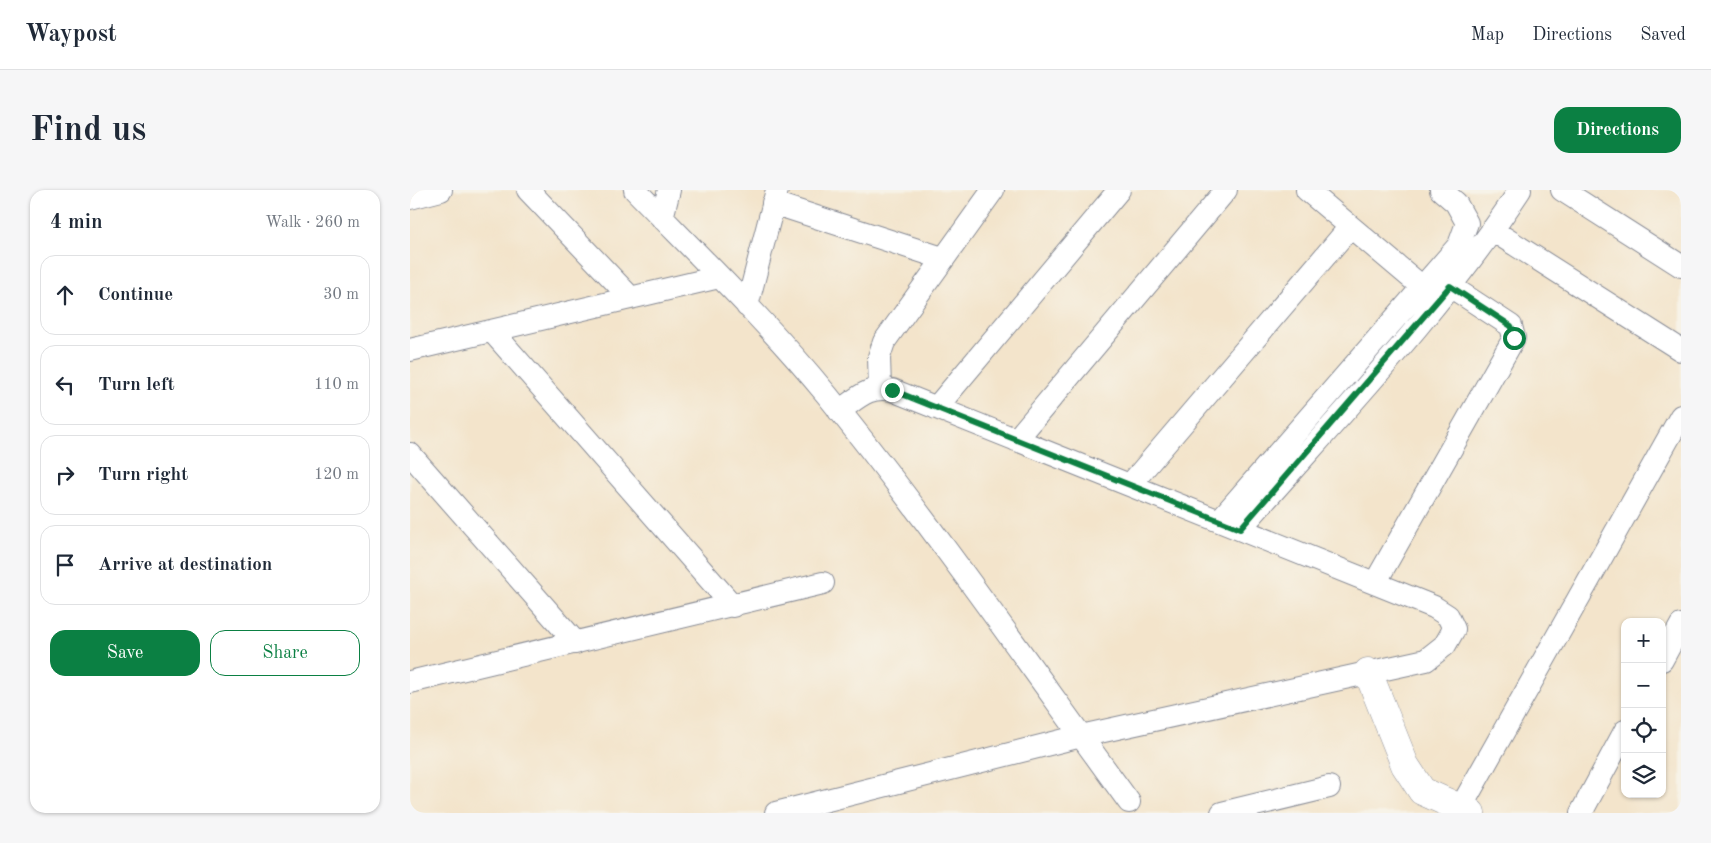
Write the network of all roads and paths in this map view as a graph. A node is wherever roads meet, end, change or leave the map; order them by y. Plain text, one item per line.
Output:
1 (440, 190) edge
2 (528, 190) edge
3 (635, 190) edge
4 (669, 190) edge
5 (993, 190) edge
6 (1119, 190) edge
7 (1226, 190) edge
8 (1308, 190) edge
9 (1441, 190) edge
10 (1520, 190) edge
11 (1562, 190) edge
12 (775, 197) edge
13 (410, 198) edge
14 (662, 218) junction
15 (1350, 227) junction
16 (1492, 230) junction
17 (942, 258) junction
18 (1681, 266) edge
19 (719, 277) junction
20 (1421, 286) junction
21 (1450, 286) junction
22 (631, 298) junction
23 (747, 306) junction
24 (492, 331) junction
25 (410, 350) edge
26 (1681, 350) edge
27 (880, 388) junction
28 (936, 408) junction
29 (840, 411) junction
30 (1679, 424) edge
31 (1016, 440) junction
32 (410, 454) edge
33 (1130, 485) junction
34 (1229, 525) junction
35 (823, 583) dead end
36 (1375, 583) junction
37 (733, 606) junction
38 (1681, 625) edge
39 (576, 643) junction
40 (1666, 653) edge
41 (1368, 672) junction
42 (410, 682) edge
43 (1082, 736) junction
44 (1621, 738) edge
45 (1329, 787) dead end
46 (1130, 802) dead end
47 (1465, 811) edge
48 (776, 813) edge
49 (1222, 813) edge
50 (1581, 813) edge

1 - 13 street
2 - 22 street
3 - 14 street
4 - 14 street
5 - 17 street
6 - 28 street
7 - 31 street
8 - 15 street
9 - 20 street
10 - 16 street
11 - 18 street
12 - 17 street
12 - 23 street
14 - 19 street
15 - 20 street
15 - 33 street
16 - 21 street
16 - 26 street
17 - 27 street
19 - 22 street
19 - 23 street
20 - 34 street
21 - 34 street
21 - 36 street
22 - 24 street
23 - 29 street
24 - 25 street
24 - 37 street
27 - 28 street
27 - 29 street
28 - 31 street
29 - 43 street
30 - 47 street
31 - 33 street
32 - 39 street
33 - 34 street
34 - 36 street
35 - 37 street
36 - 41 street
37 - 39 street
38 - 40 street
39 - 42 street
41 - 43 street
41 - 47 street
43 - 46 street
43 - 48 street
44 - 50 street
45 - 49 street

